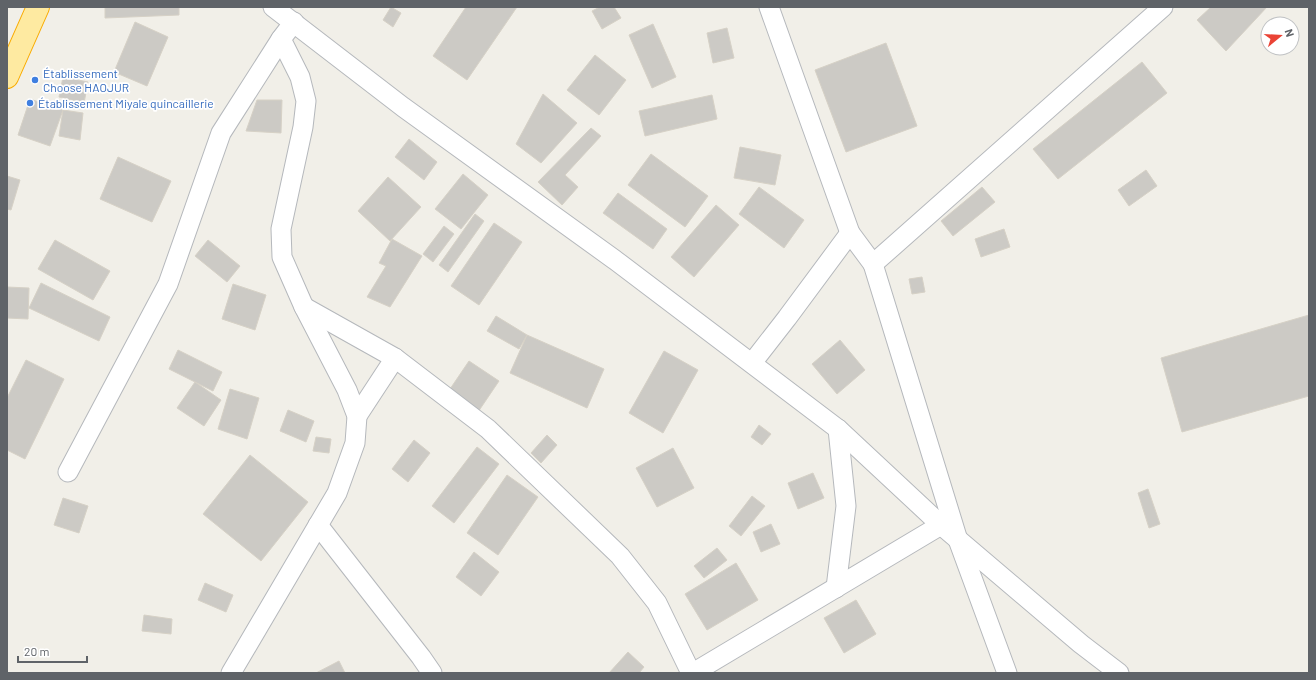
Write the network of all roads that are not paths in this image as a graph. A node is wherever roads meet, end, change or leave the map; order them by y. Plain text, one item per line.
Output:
1 (38, 7) edge
2 (273, 7) edge
3 (769, 7) edge
4 (1162, 7) edge
5 (294, 22) junction
6 (281, 39) junction
7 (7, 77) edge
8 (850, 233) junction
9 (873, 264) junction
10 (304, 307) junction
11 (395, 358) junction
12 (752, 363) junction
13 (357, 416) junction
14 (838, 429) junction
15 (68, 472) dead end
16 (318, 525) junction
17 (941, 525) junction
18 (957, 537) junction
19 (836, 588) junction
20 (231, 673) edge
21 (432, 673) edge
22 (692, 673) edge
23 (1007, 673) edge
24 (1119, 673) edge

1 - 7 highway
2 - 5 street
3 - 8 street
4 - 9 street
5 - 6 street
5 - 12 street
6 - 10 street
6 - 15 street
8 - 9 street
8 - 12 street
9 - 18 street
10 - 11 street
10 - 13 street
11 - 13 street
11 - 22 street
12 - 14 street
13 - 16 street
14 - 17 street
14 - 19 street
16 - 20 street
16 - 21 street
17 - 18 street
17 - 19 street
18 - 23 street
18 - 24 street
19 - 22 street

